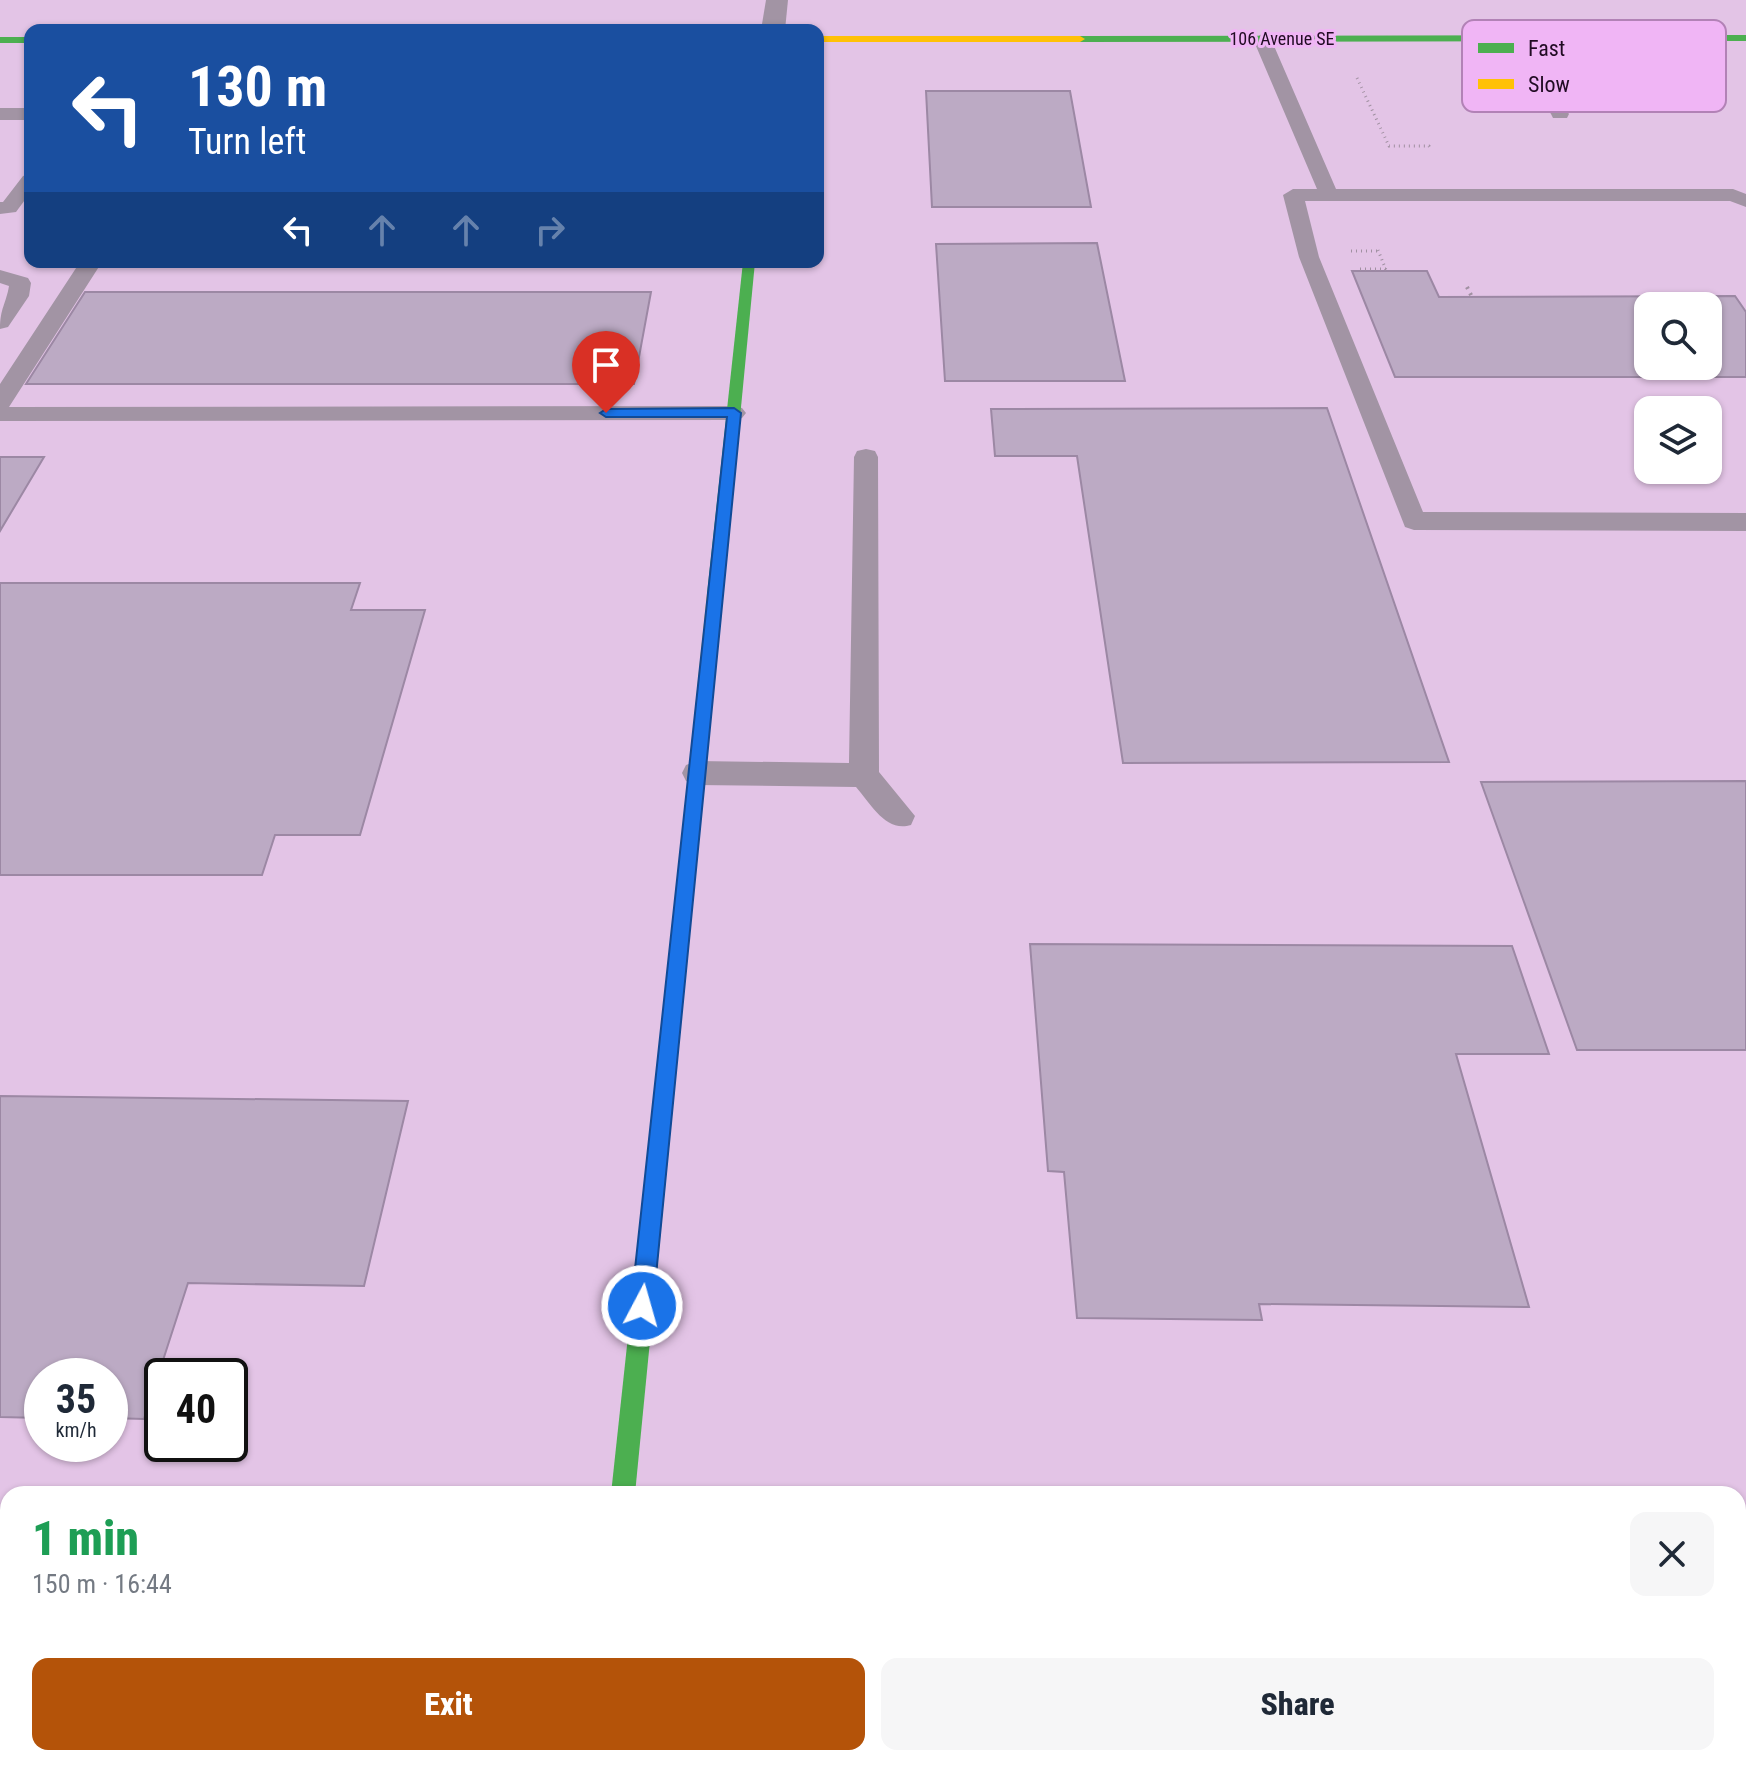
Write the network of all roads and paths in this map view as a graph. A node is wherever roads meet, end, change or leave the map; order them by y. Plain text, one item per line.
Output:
1 (777, 0) edge
2 (774, 24) edge
3 (1462, 38) edge
4 (824, 39) edge
5 (1262, 39) junction
6 (0, 40) edge
7 (24, 40) edge
8 (1354, 71) dead end
9 (0, 114) edge
10 (24, 114) edge
11 (1374, 114) junction
12 (1384, 114) dead end
13 (1431, 150) dead end
14 (24, 188) edge
15 (1329, 195) junction
16 (1746, 201) edge
17 (0, 208) edge
18 (1377, 248) dead end
19 (87, 268) edge
20 (748, 268) edge
21 (1387, 271) dead end
22 (0, 276) edge
23 (1467, 287) dead end
24 (1472, 297) dead end
25 (0, 322) edge
26 (0, 402) edge
27 (734, 413) junction
28 (0, 414) edge
29 (866, 457) dead end
30 (1746, 522) edge
31 (697, 773) junction
32 (864, 775) junction
33 (900, 816) dead end
34 (624, 1486) edge

1 - 2 street
3 - 5 street, 106 Avenue SE
4 - 5 street, 106 Avenue SE
5 - 15 lane
6 - 7 street
8 - 11 path
9 - 10 lane
11 - 12 path
11 - 13 path
14 - 17 lane
15 - 16 lane
15 - 30 lane
18 - 21 path
19 - 26 lane
20 - 27 street
22 - 25 lane
23 - 24 path
27 - 28 lane
27 - 31 street
29 - 32 lane
31 - 32 lane
31 - 34 street
32 - 33 lane

